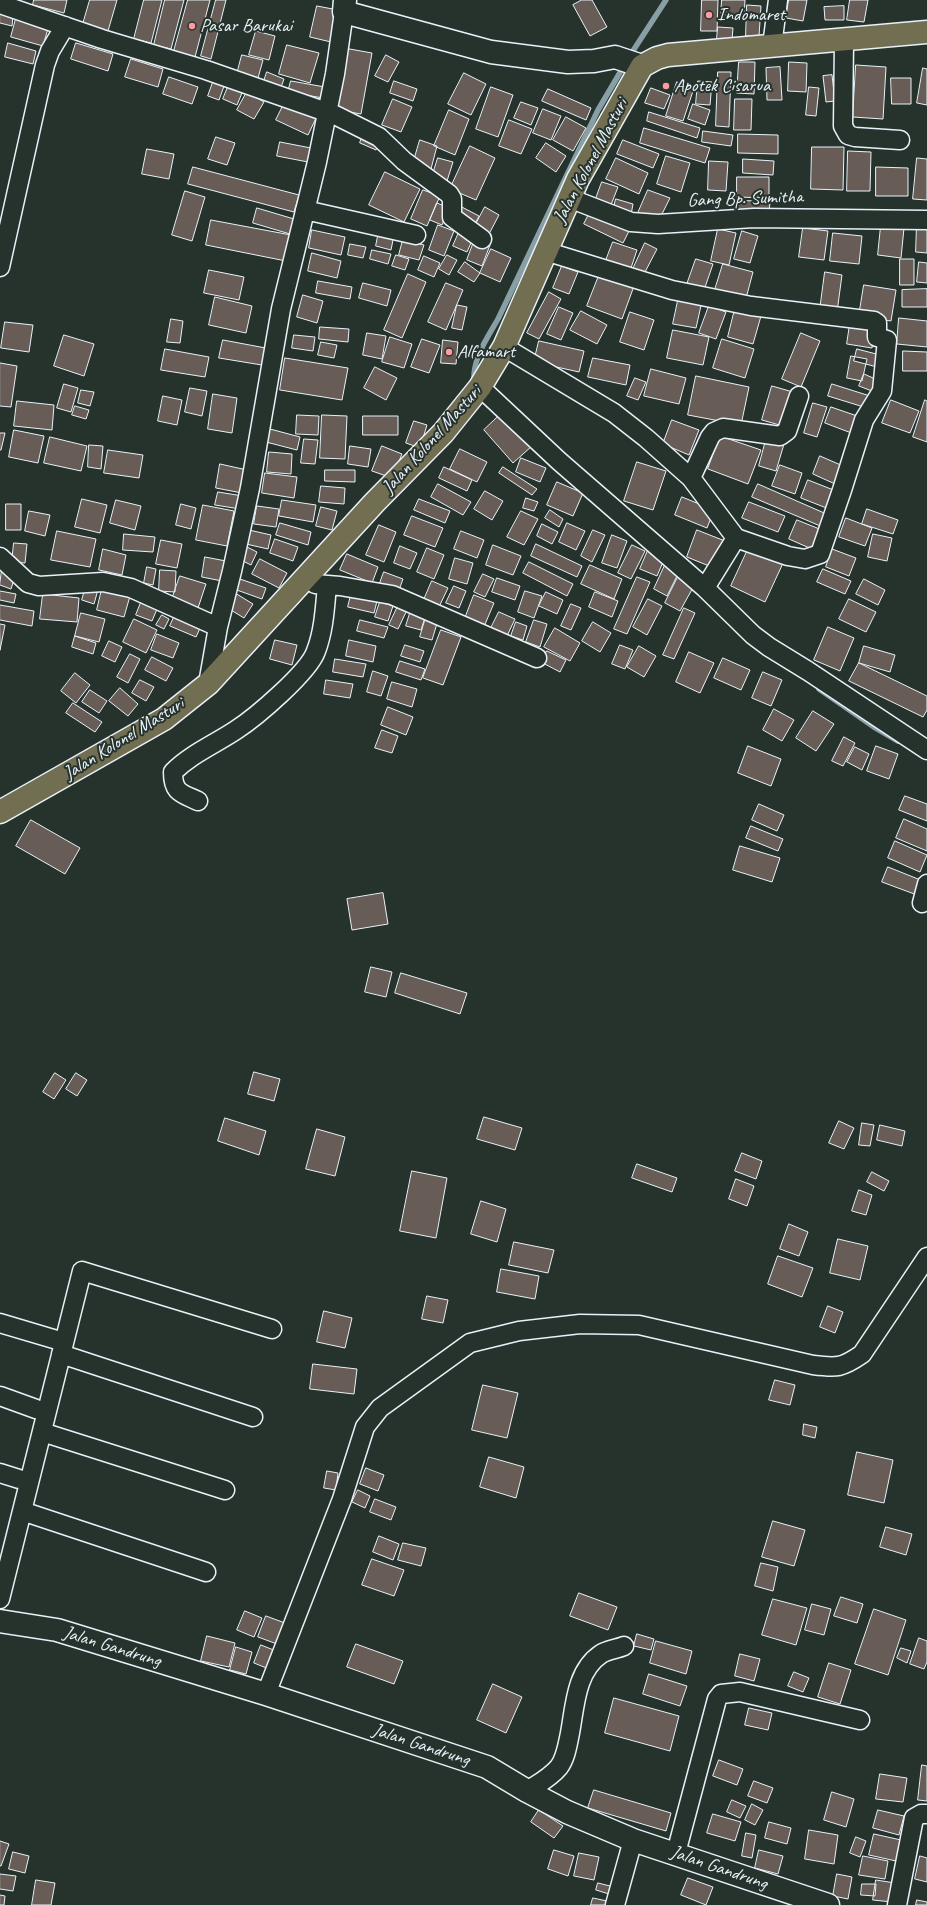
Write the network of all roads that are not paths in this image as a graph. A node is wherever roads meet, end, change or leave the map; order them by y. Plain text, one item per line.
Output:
1 (778, 0) edge
2 (0, 4) edge
3 (344, 6) edge
4 (65, 26) junction
5 (927, 32) edge
6 (844, 40) junction
7 (772, 46) junction
8 (633, 63) junction
9 (326, 112) junction
10 (900, 140) dead end
11 (569, 198) junction
12 (305, 210) junction
13 (927, 220) edge
14 (416, 235) dead end
15 (482, 239) dead end
16 (545, 251) junction
17 (0, 267) edge
18 (504, 347) junction
19 (480, 387) junction
20 (799, 396) dead end
21 (692, 478) junction
22 (736, 538) junction
23 (0, 558) edge
24 (300, 583) junction
25 (327, 585) junction
26 (705, 588) junction
27 (218, 627) junction
28 (536, 658) dead end
29 (208, 684) junction
30 (927, 750) edge
31 (198, 801) dead end
32 (0, 812) edge
33 (927, 884) edge
34 (922, 903) dead end
35 (927, 1257) edge
36 (0, 1323) edge
37 (272, 1329) dead end
38 (59, 1347) junction
39 (0, 1396) edge
40 (36, 1409) dead end
41 (253, 1417) dead end
42 (42, 1432) junction
43 (0, 1473) edge
44 (19, 1480) dead end
45 (225, 1490) dead end
46 (22, 1511) junction
47 (206, 1572) dead end
48 (0, 1599) edge
49 (0, 1621) edge
50 (624, 1646) dead end
51 (266, 1694) junction
52 (860, 1720) dead end
53 (527, 1791) junction
54 (927, 1814) edge
55 (633, 1840) junction
56 (676, 1854) junction
57 (824, 1904) edge
58 (615, 1905) edge
59 (897, 1905) edge

1 - 7 street
2 - 4 street
3 - 8 street
3 - 9 street
4 - 9 street
4 - 17 street
5 - 6 main road
6 - 7 main road
6 - 10 street
7 - 8 main road
8 - 11 main road, Jalan Kolonel Masturi
9 - 12 street
9 - 15 street
11 - 13 street, Gang Bp. Sumitha
11 - 16 main road, Jalan Kolonel Masturi
12 - 14 street
12 - 27 street
16 - 18 main road, Jalan Kolonel Masturi
16 - 22 street
18 - 19 main road, Jalan Kolonel Masturi
18 - 21 street
19 - 24 main road, Jalan Kolonel Masturi
19 - 26 street
20 - 21 street
21 - 22 street
22 - 26 street
23 - 27 street
24 - 25 street
24 - 29 main road, Jalan Kolonel Masturi
25 - 28 street
25 - 31 street
26 - 30 street
27 - 29 street
29 - 32 main road, Jalan Kolonel Masturi
33 - 34 street
35 - 51 street
36 - 38 street
37 - 38 street
38 - 41 street
38 - 42 street
39 - 40 street
42 - 45 street
42 - 46 street
43 - 44 street
46 - 47 street
46 - 48 street
49 - 51 street, Jalan Gandrung
50 - 53 street
51 - 53 street, Jalan Gandrung
52 - 56 street
53 - 55 street, Jalan Gandrung
54 - 59 street
55 - 56 street, Jalan Gandrung
55 - 58 street
56 - 57 street, Jalan Gandrung

